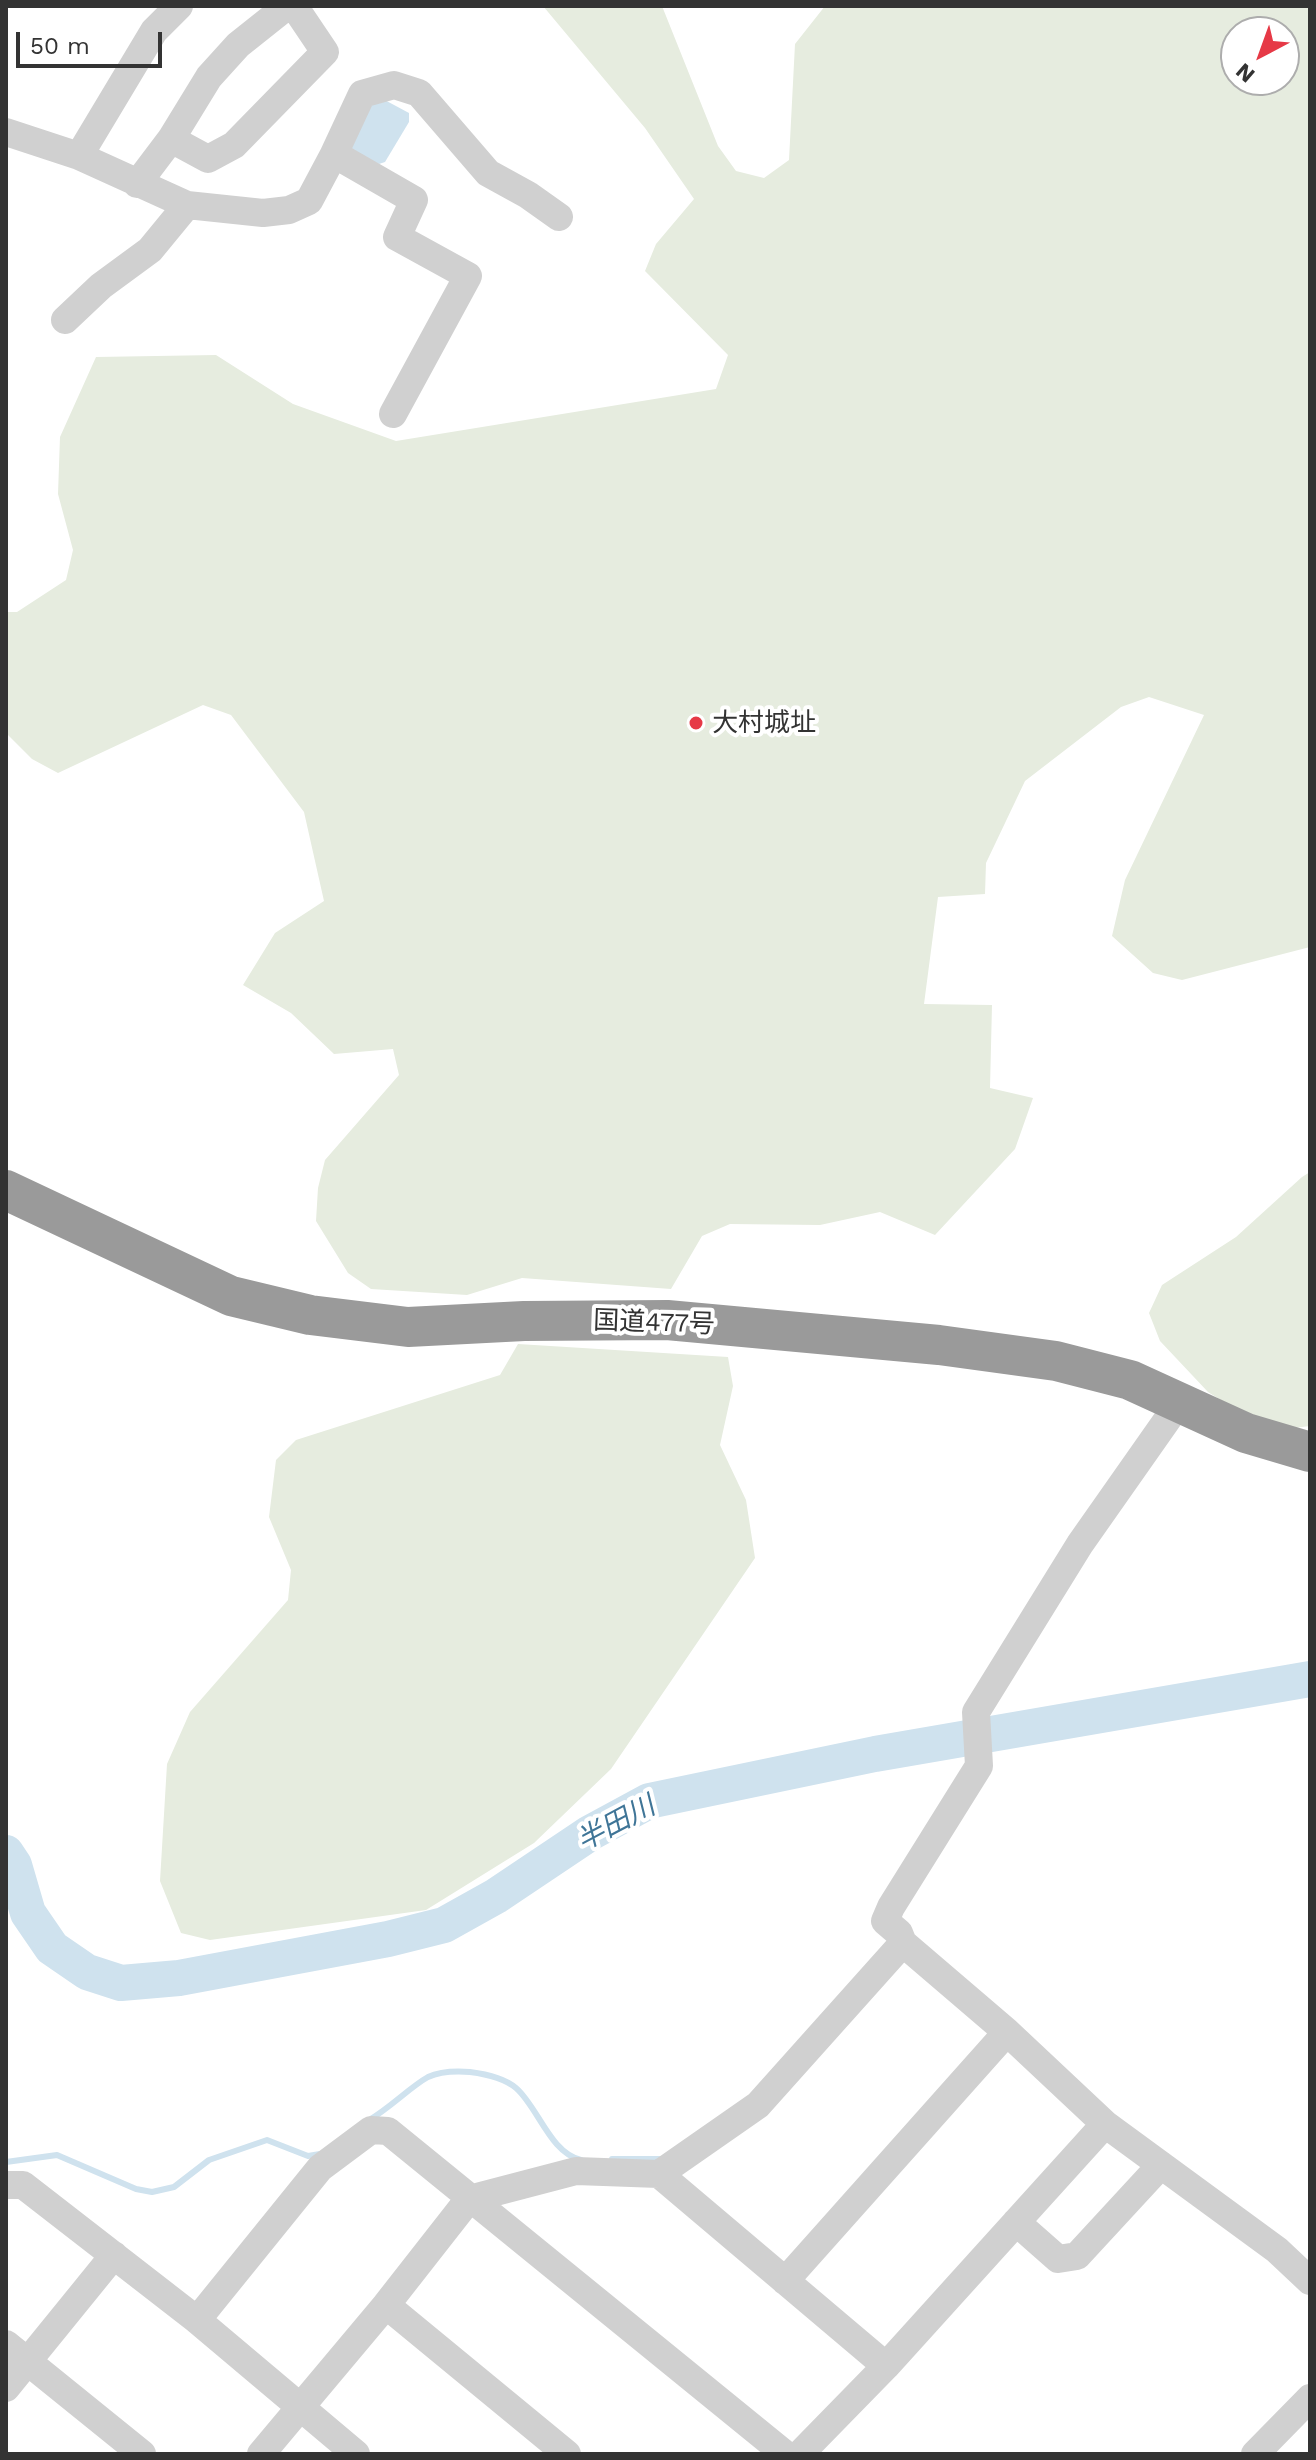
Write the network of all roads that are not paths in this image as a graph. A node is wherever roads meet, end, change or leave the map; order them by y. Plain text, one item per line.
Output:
1 (179, 6) edge
2 (287, 6) edge
3 (294, 6) edge
4 (6, 132) edge
5 (171, 139) junction
6 (334, 154) junction
7 (79, 156) junction
8 (137, 184) junction
9 (187, 205) junction
10 (559, 217) dead end
11 (65, 320) dead end
12 (393, 414) dead end
13 (6, 1190) edge
14 (1179, 1403) junction
15 (1310, 1452) edge
16 (903, 1943) junction
17 (1007, 2032) junction
18 (1105, 2124) junction
19 (1161, 2165) junction
20 (659, 2174) junction
21 (6, 2185) edge
22 (469, 2199) junction
23 (1016, 2222) junction
24 (114, 2255) junction
25 (785, 2281) junction
26 (1310, 2281) edge
27 (386, 2305) junction
28 (197, 2320) junction
29 (17, 2353) edge
30 (886, 2366) junction
31 (6, 2388) edge
32 (1310, 2398) edge
33 (300, 2408) junction
34 (142, 2454) edge
35 (261, 2454) edge
36 (356, 2454) edge
37 (567, 2454) edge
38 (785, 2454) edge
39 (800, 2454) edge
40 (1255, 2454) edge

1 - 7 street
2 - 5 street
3 - 5 street
4 - 7 street
5 - 8 street
6 - 9 street
6 - 10 street
6 - 12 street
7 - 8 street
8 - 9 street
9 - 11 street
13 - 14 highway, 国道477号
14 - 15 highway, 国道477号
14 - 16 street
16 - 17 street
16 - 20 street
17 - 18 street
17 - 25 street
18 - 19 street
18 - 23 street
19 - 23 street
19 - 26 street
20 - 22 street
20 - 25 street
21 - 24 street
22 - 27 street
22 - 28 street
22 - 38 street
23 - 30 street
24 - 28 street
24 - 29 street
25 - 30 street
27 - 33 street
27 - 37 street
28 - 33 street
29 - 31 street
29 - 34 street
30 - 39 street
32 - 40 street
33 - 35 street
33 - 36 street

